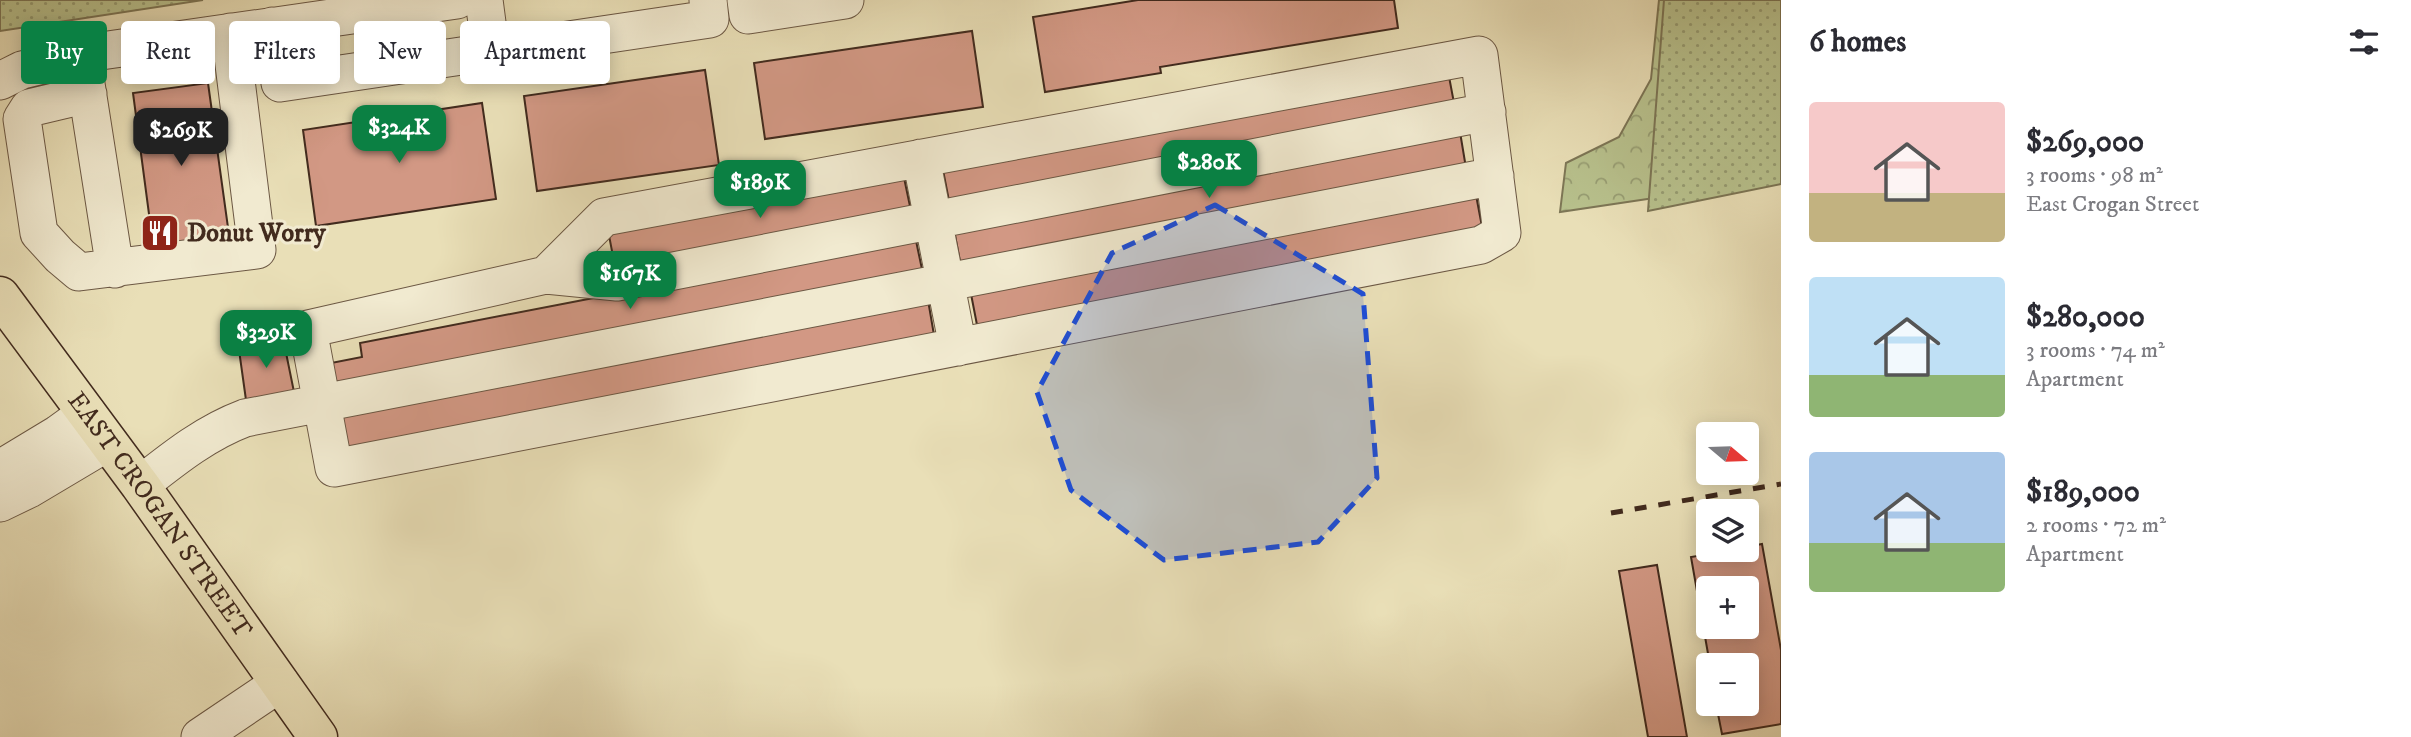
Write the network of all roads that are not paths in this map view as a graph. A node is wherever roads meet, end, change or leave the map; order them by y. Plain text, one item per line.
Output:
1 (457, 0) edge
2 (484, 0) edge
3 (708, 0) edge
4 (746, 0) edge
5 (845, 0) edge
6 (308, 21) edge
7 (487, 21) edge
8 (229, 32) edge
9 (610, 34) edge
10 (107, 50) edge
11 (460, 57) edge
12 (21, 70) edge
13 (340, 74) edge
14 (0, 80) edge
15 (86, 84) edge
16 (236, 84) edge
17 (88, 94) junction
18 (1487, 113) junction
19 (921, 158) junction
20 (1495, 176) junction
21 (933, 220) junction
22 (115, 269) junction
23 (546, 275) junction
24 (946, 283) junction
25 (0, 296) edge
26 (958, 347) junction
27 (322, 404) junction
28 (97, 427) junction
29 (0, 469) edge
30 (140, 485) junction
31 (0, 503) edge
32 (280, 683) junction
33 (200, 737) edge
34 (318, 737) edge

1 - 6 lane
2 - 7 lane
3 - 9 lane
4 - 5 lane
8 - 10 lane
11 - 13 lane
12 - 14 lane
15 - 17 lane
16 - 22 lane
17 - 22 lane
17 - 22 lane
18 - 19 lane
18 - 20 lane
18 - 21 lane
19 - 21 lane
19 - 23 lane
20 - 24 lane
20 - 26 lane
21 - 23 lane
21 - 24 lane
23 - 27 lane
24 - 26 lane
24 - 27 lane
25 - 28 main road, EAST CROGAN STREET
26 - 27 lane
27 - 30 lane
28 - 29 lane
28 - 30 main road, EAST CROGAN STREET
28 - 31 lane
30 - 32 main road, EAST CROGAN STREET
32 - 33 lane
32 - 34 main road, EAST CROGAN STREET

